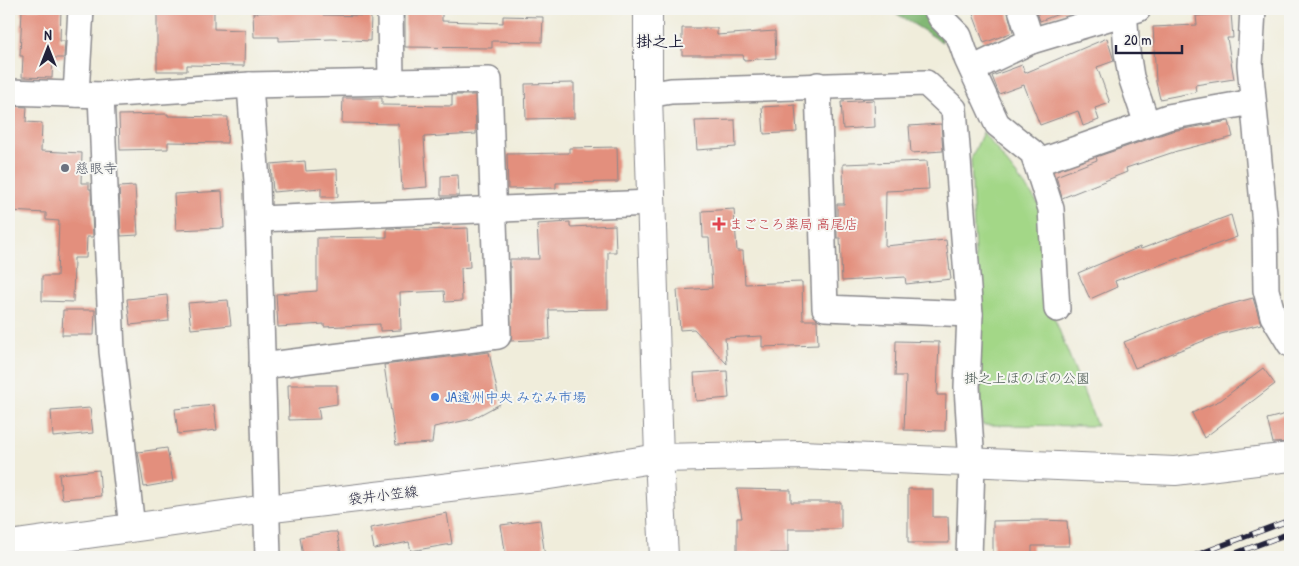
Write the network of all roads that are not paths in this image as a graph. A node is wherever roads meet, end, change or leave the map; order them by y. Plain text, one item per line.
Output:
1 (81, 9) edge
2 (390, 9) edge
3 (648, 9) edge
4 (936, 9) edge
5 (1021, 9) edge
6 (1253, 9) edge
7 (1129, 10) edge
8 (1031, 41) junction
9 (972, 69) junction
10 (391, 84) junction
11 (250, 85) junction
12 (818, 85) junction
13 (9, 92) edge
14 (76, 94) junction
15 (101, 95) junction
16 (648, 95) junction
17 (1253, 102) junction
18 (1147, 124) junction
19 (1036, 163) junction
20 (652, 203) junction
21 (493, 210) junction
22 (258, 219) junction
23 (1056, 308) dead end
24 (970, 314) junction
25 (1290, 344) edge
26 (262, 366) junction
27 (1290, 457) edge
28 (658, 458) junction
29 (972, 464) junction
30 (266, 509) junction
31 (132, 528) junction
32 (9, 545) edge
33 (268, 557) edge
34 (664, 557) edge
35 (969, 557) edge

1 - 14 street
2 - 10 street
3 - 16 street
4 - 9 street
5 - 8 street
6 - 17 street
7 - 8 street
7 - 18 street
8 - 9 street
9 - 19 street
10 - 11 street
10 - 21 street
11 - 15 street
11 - 22 street
12 - 16 street
12 - 24 street
12 - 24 street
13 - 14 street
14 - 15 street
15 - 31 street
16 - 20 street
17 - 18 street
17 - 25 street
18 - 19 street
19 - 23 street
20 - 21 street
20 - 28 street
21 - 22 street
21 - 26 street
22 - 26 street
24 - 29 street
26 - 30 street
27 - 29 street, 袋井小笠線
28 - 29 street, 袋井小笠線
28 - 30 street, 袋井小笠線
28 - 34 street
29 - 35 street
30 - 31 street, 袋井小笠線
30 - 33 street
31 - 32 street, 袋井小笠線

